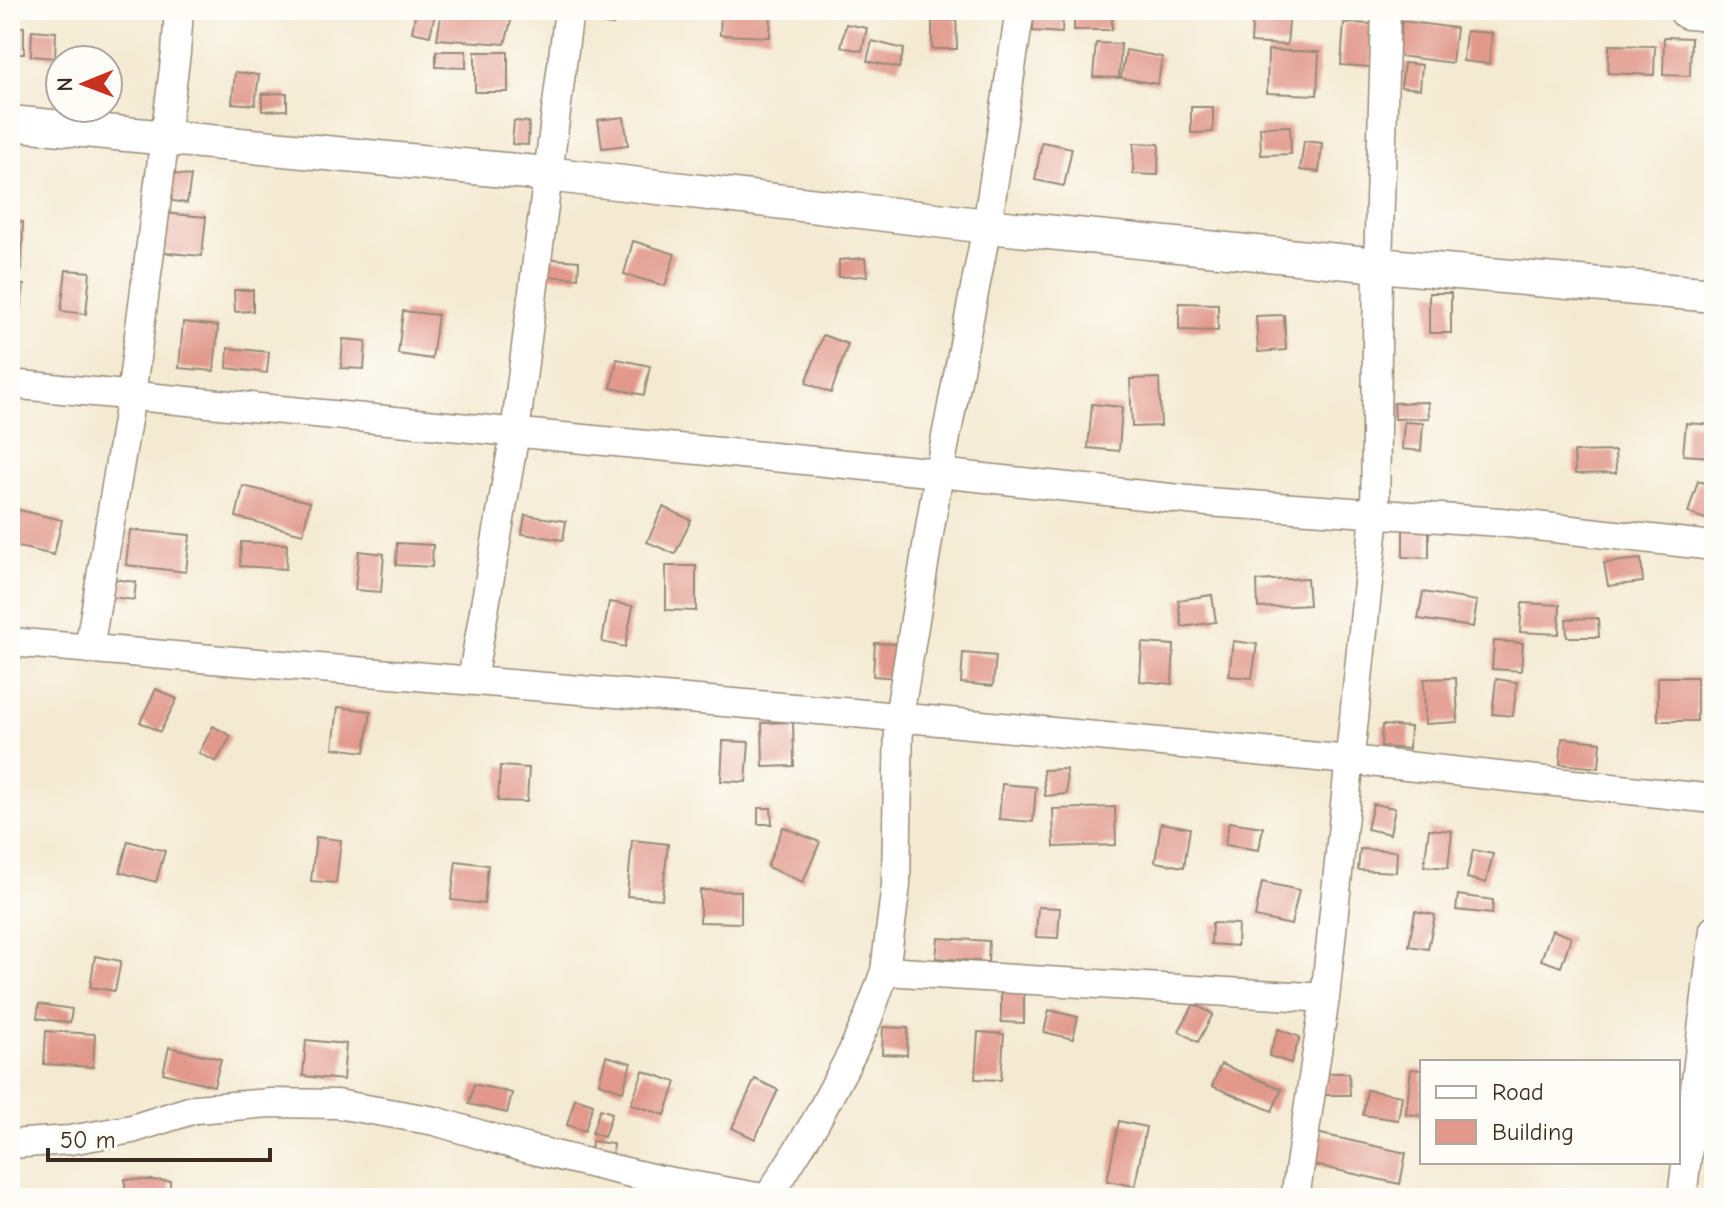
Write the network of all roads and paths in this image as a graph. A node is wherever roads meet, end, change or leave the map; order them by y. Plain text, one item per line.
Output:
1 (179, 10) edge
2 (569, 10) edge
3 (1020, 10) edge
4 (1386, 10) edge
5 (1688, 10) edge
6 (1714, 12) edge
7 (10, 123) edge
8 (164, 137) junction
9 (547, 174) junction
10 (987, 226) junction
11 (1378, 265) junction
12 (1714, 295) edge
13 (10, 384) edge
14 (131, 396) junction
15 (515, 433) junction
16 (939, 473) junction
17 (1375, 515) junction
18 (1714, 546) edge
19 (10, 642) edge
20 (89, 649) junction
21 (472, 680) junction
22 (899, 717) junction
23 (1350, 760) junction
24 (1714, 799) edge
25 (1714, 930) edge
26 (885, 971) junction
27 (1325, 998) junction
28 (10, 1144) edge
29 (766, 1198) edge
30 (1295, 1198) edge
31 (1682, 1198) edge

1 - 8 street
2 - 9 street
3 - 10 street
4 - 11 street
5 - 6 main road
7 - 8 street
8 - 9 street
8 - 14 street
9 - 10 street
9 - 15 street
10 - 11 street
10 - 16 street
11 - 12 street
11 - 17 street
13 - 14 street
14 - 15 street
14 - 20 street
15 - 16 street
15 - 21 street
16 - 17 street
16 - 22 street
17 - 18 street
17 - 23 street
19 - 20 street
20 - 21 street
21 - 22 street
22 - 23 street
22 - 26 street
23 - 24 street
23 - 27 street
25 - 31 street
26 - 27 street
26 - 29 street
27 - 30 street
28 - 29 street

